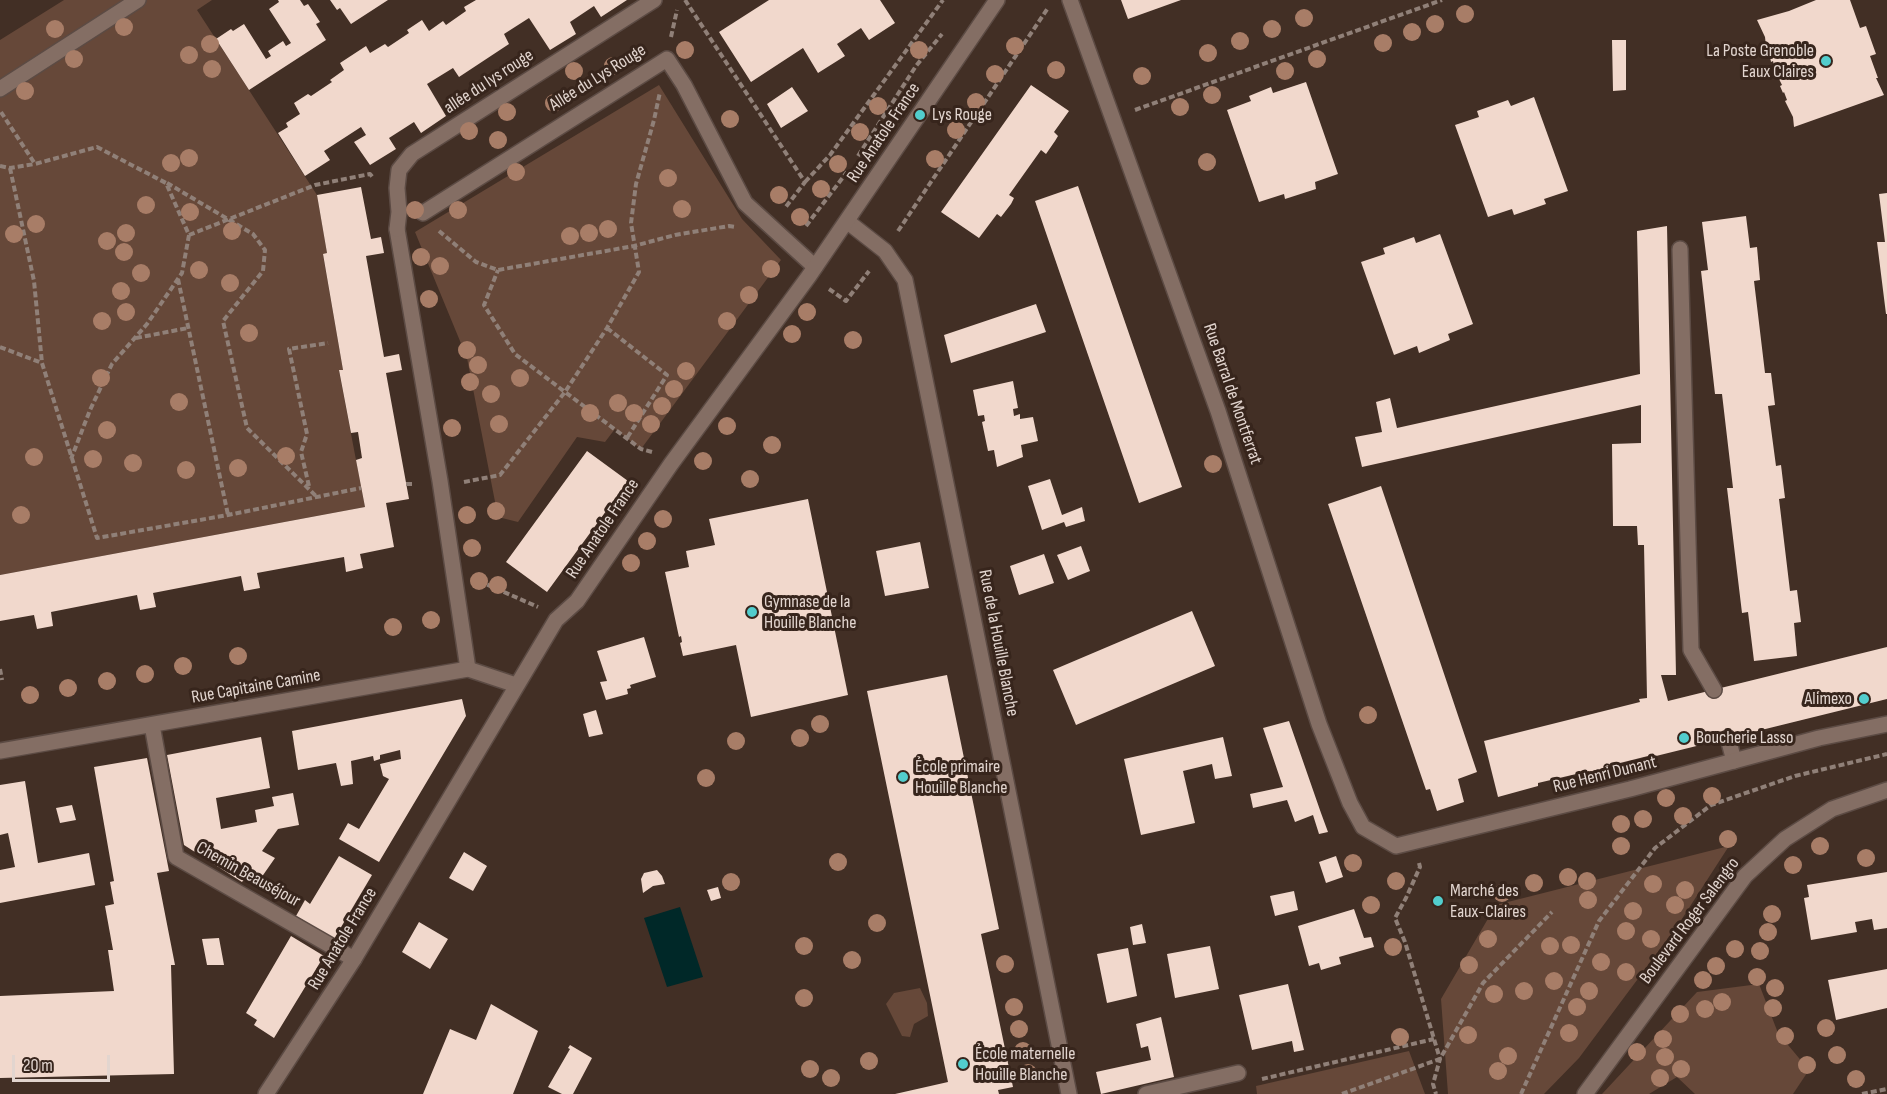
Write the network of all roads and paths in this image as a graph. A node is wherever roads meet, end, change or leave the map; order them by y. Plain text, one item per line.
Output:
1 (138, 0) edge
2 (654, 0) edge
3 (679, 0) edge
4 (685, 0) edge
5 (943, 0) edge
6 (997, 0) edge
7 (1053, 0) edge
8 (1071, 0) edge
9 (1442, 0) edge
10 (667, 59) junction
11 (0, 89) edge
12 (0, 111) edge
13 (1112, 118) junction
14 (35, 164) junction
15 (0, 166) edge
16 (10, 168) junction
17 (805, 182) junction
18 (166, 183) junction
19 (399, 212) junction
20 (423, 213) joint
21 (228, 220) junction
22 (848, 222) junction
23 (771, 227) junction
24 (746, 228) dead end
25 (189, 235) junction
26 (634, 246) junction
27 (1680, 249) dead end
28 (885, 251) junction
29 (498, 270) junction
30 (812, 271) junction
31 (178, 279) junction
32 (188, 328) junction
33 (607, 328) junction
34 (135, 338) junction
35 (327, 343) dead end
36 (0, 346) edge
37 (42, 363) junction
38 (565, 392) junction
39 (627, 438) junction
40 (71, 459) junction
41 (670, 464) junction
42 (461, 483) dead end
43 (361, 488) dead end
44 (309, 489) junction
45 (318, 497) junction
46 (228, 515) junction
47 (475, 579) dead end
48 (556, 620) junction
49 (0, 669) edge
50 (468, 669) junction
51 (2, 680) dead end
52 (516, 685) junction
53 (1714, 690) dead end
54 (1887, 724) edge
55 (152, 725) junction
56 (1728, 738) dead end
57 (0, 751) edge
58 (1887, 754) edge
59 (1734, 761) junction
60 (1887, 790) edge
61 (1350, 803) joint
62 (1415, 841) junction
63 (1552, 912) dead end
64 (354, 959) junction
65 (1434, 1039) junction
66 (1440, 1059) junction
67 (1238, 1073) dead end
68 (1252, 1082) dead end
69 (1887, 1089) edge
70 (266, 1094) edge
71 (1069, 1094) edge
72 (1146, 1094) edge
73 (1342, 1094) edge
74 (1436, 1094) edge
75 (1521, 1094) edge
76 (1585, 1094) edge
77 (1862, 1094) edge

1 - 11 street
2 - 19 street, allée du lys rouge
3 - 10 path
4 - 17 path
5 - 17 path
6 - 22 street, Rue Anatole France
7 - 28 path
8 - 13 street, Rue Barral de Montferrat
9 - 13 path
10 - 20 street, Allée du Lys Rouge
10 - 23 street, Allée du Lys Rouge
10 - 26 path
12 - 14 path
13 - 61 street, Rue Barral de Montferrat
14 - 16 path
14 - 18 path
15 - 16 path
16 - 37 path
17 - 23 path
18 - 21 path
18 - 25 path
19 - 21 path
19 - 50 street, allée du lys rouge
20 - 29 path
21 - 25 path
21 - 44 path
22 - 28 street, Rue de la Houille Blanche
22 - 30 street, Rue Anatole France
23 - 30 street, Allée du Lys Rouge
24 - 26 path
25 - 31 path
26 - 29 path
26 - 33 path
27 - 53 street
28 - 30 path
28 - 71 street, Rue de la Houille Blanche
29 - 38 path
30 - 41 street, Rue Anatole France
31 - 32 path
31 - 34 path
32 - 34 path
32 - 46 path
33 - 38 path
33 - 39 path
34 - 40 path
35 - 44 path
36 - 37 path
37 - 40 path
38 - 39 path
38 - 42 path
39 - 41 path
40 - 46 path
41 - 48 street, Rue Anatole France
43 - 45 path
44 - 45 path
45 - 46 path
47 - 48 path
48 - 52 street, Rue Anatole France
49 - 51 path
50 - 52 street, Rue Capitaine Camine
50 - 55 street, Rue Capitaine Camine
52 - 64 street, Rue Anatole France
54 - 59 street, Rue Henri Dunant
55 - 57 street, Rue Capitaine Camine
55 - 64 street, Chemin Beauséjour
56 - 59 street
58 - 75 path
59 - 62 street, Rue Henri Dunant
60 - 76 street, Boulevard Roger Salengro
61 - 62 street, Rue Henri Dunant
62 - 65 path
63 - 66 path
64 - 70 street, Rue Anatole France
65 - 66 path
65 - 68 path
66 - 73 path
66 - 74 path
67 - 72 street
69 - 77 path

